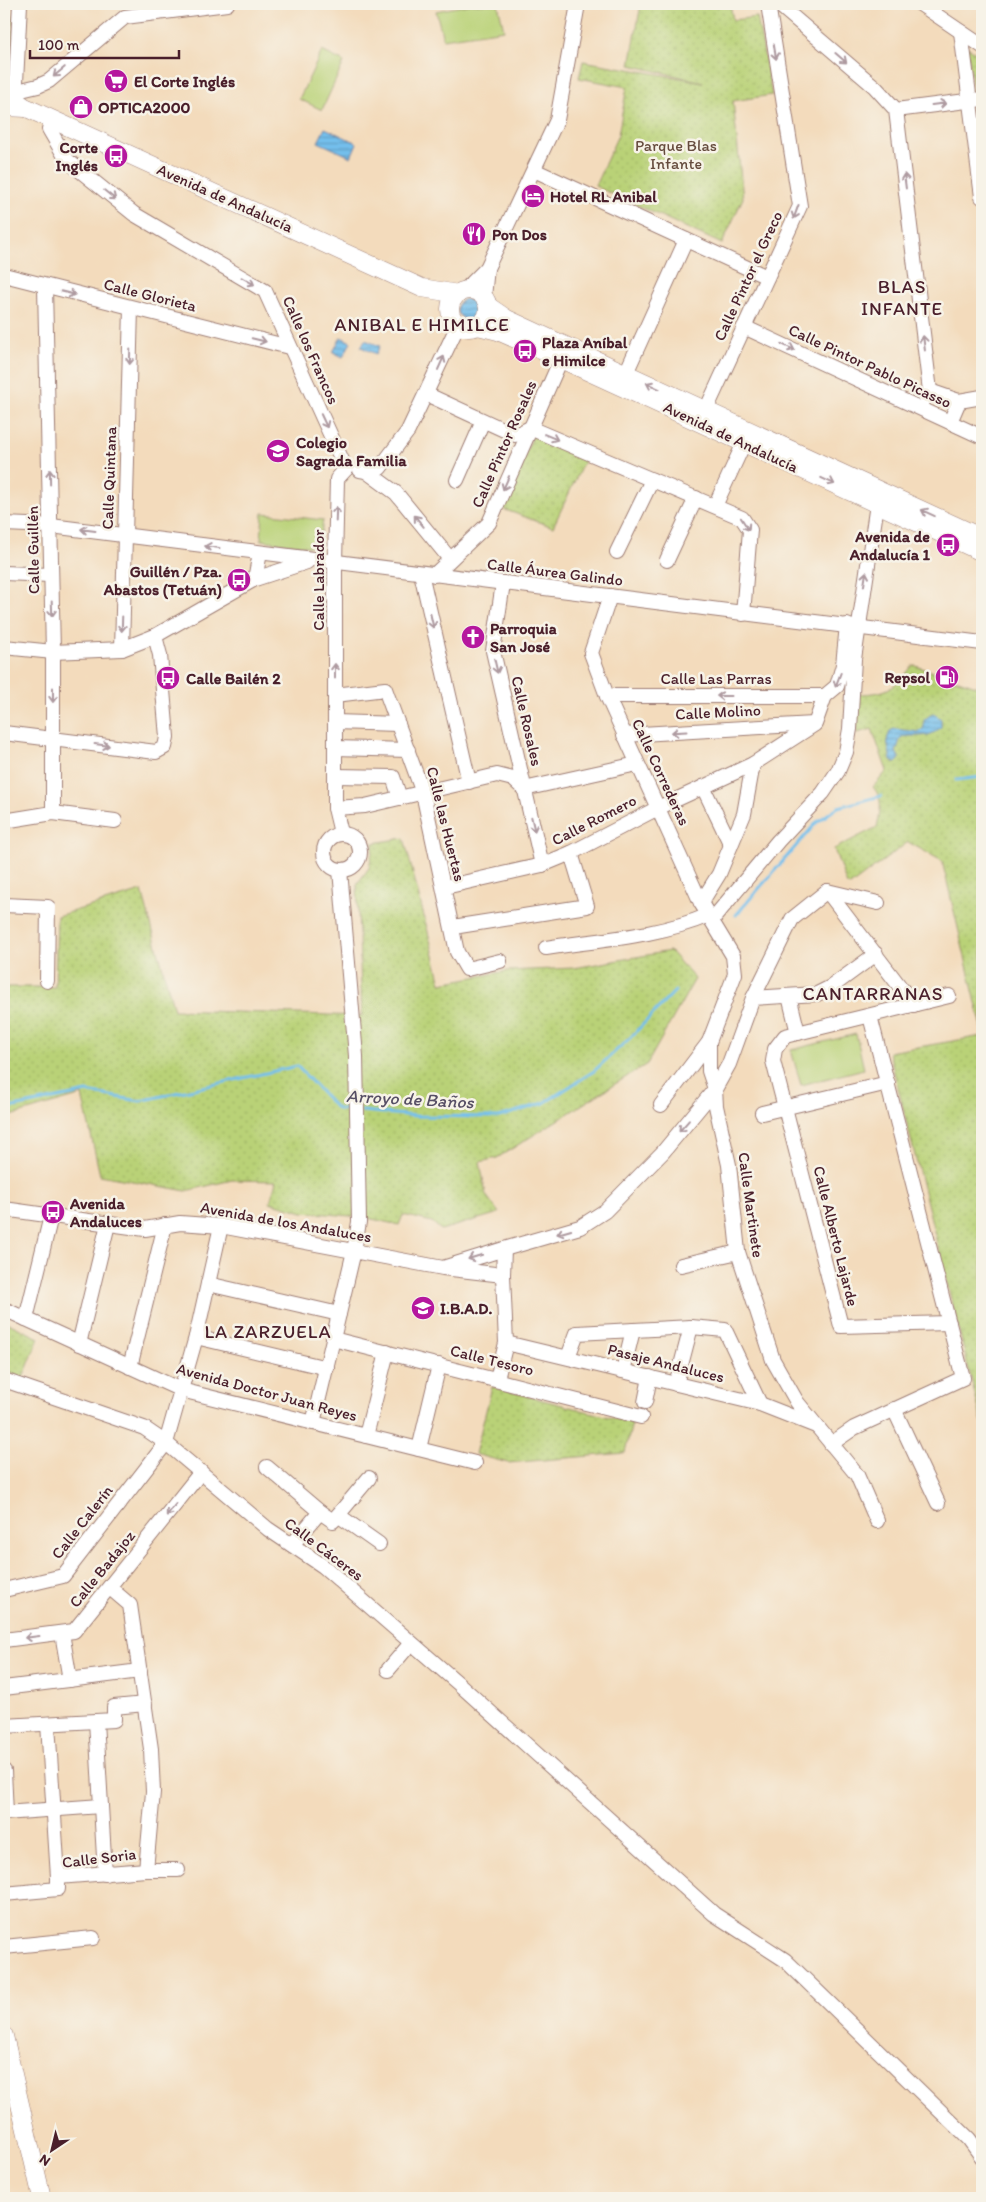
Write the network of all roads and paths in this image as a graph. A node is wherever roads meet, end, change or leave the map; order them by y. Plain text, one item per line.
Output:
1 (20, 4) edge
2 (227, 4) edge
3 (578, 4) edge
4 (768, 4) edge
5 (778, 4) edge
6 (920, 4) edge
7 (204, 5) edge
8 (961, 32) junction
9 (982, 46) edge
10 (9, 98) edge
11 (976, 100) edge
12 (896, 110) junction
13 (52, 120) junction
14 (534, 170) junction
15 (982, 197) edge
16 (686, 240) junction
17 (487, 268) junction
18 (4, 275) edge
19 (767, 277) junction
20 (45, 287) junction
21 (422, 288) junction
22 (461, 292) junction
23 (486, 302) junction
24 (131, 308) junction
25 (454, 320) junction
26 (478, 326) junction
27 (744, 327) junction
28 (289, 347) junction
29 (562, 359) junction
30 (626, 373) junction
31 (930, 391) junction
32 (426, 394) junction
33 (982, 397) edge
34 (958, 401) junction
35 (920, 409) junction
36 (706, 410) junction
37 (483, 421) junction
38 (950, 422) junction
39 (530, 428) junction
40 (982, 437) edge
41 (744, 443) junction
42 (346, 468) junction
43 (366, 471) junction
44 (457, 480) dead end
45 (652, 480) junction
46 (696, 498) junction
47 (877, 504) junction
48 (715, 506) junction
49 (4, 524) edge
50 (51, 526) junction
51 (124, 535) junction
52 (982, 538) edge
53 (618, 552) dead end
54 (982, 552) edge
55 (260, 553) junction
56 (450, 559) junction
57 (317, 560) junction
58 (667, 560) dead end
59 (335, 562) junction
60 (4, 573) edge
61 (428, 574) junction
62 (50, 575) junction
63 (255, 579) junction
64 (503, 583) junction
65 (610, 596) junction
66 (743, 614) junction
67 (852, 626) junction
68 (155, 636) junction
69 (982, 643) edge
70 (4, 647) edge
71 (122, 649) junction
72 (53, 652) junction
73 (335, 695) junction
74 (606, 696) junction
75 (825, 696) junction
76 (335, 722) junction
77 (398, 724) junction
78 (815, 724) junction
79 (4, 733) edge
80 (624, 736) junction
81 (54, 739) junction
82 (335, 748) junction
83 (408, 750) junction
84 (637, 764) junction
85 (753, 764) junction
86 (335, 776) junction
87 (469, 782) junction
88 (703, 787) junction
89 (524, 788) junction
90 (423, 793) junction
91 (400, 798) junction
92 (336, 808) junction
93 (658, 808) junction
94 (53, 813) junction
95 (4, 821) edge
96 (115, 821) dead end
97 (340, 833) junction
98 (732, 845) junction
99 (571, 853) junction
100 (542, 865) junction
101 (340, 870) junction
102 (445, 887) junction
103 (828, 891) junction
104 (878, 903) dead end
105 (4, 905) edge
106 (707, 913) junction
107 (453, 927) junction
108 (546, 948) dead end
109 (876, 954) junction
110 (500, 961) dead end
111 (47, 981) dead end
112 (789, 996) junction
113 (950, 996) dead end
114 (753, 998) junction
115 (914, 1005) junction
116 (870, 1016) junction
117 (798, 1033) junction
118 (709, 1042) junction
119 (888, 1082) junction
120 (715, 1089) junction
121 (661, 1105) dead end
122 (785, 1107) junction
123 (762, 1112) dead end
124 (4, 1209) edge
125 (51, 1216) junction
126 (108, 1224) junction
127 (165, 1225) junction
128 (221, 1226) junction
129 (504, 1249) junction
130 (354, 1251) junction
131 (738, 1252) junction
132 (681, 1265) dead end
133 (442, 1268) junction
134 (503, 1276) junction
135 (208, 1284) junction
136 (4, 1309) edge
137 (339, 1314) junction
138 (26, 1319) junction
139 (949, 1323) junction
140 (691, 1327) junction
141 (633, 1330) junction
142 (196, 1337) junction
143 (334, 1339) junction
144 (506, 1343) junction
145 (79, 1344) junction
146 (387, 1352) junction
147 (568, 1357) junction
148 (439, 1365) junction
149 (130, 1367) junction
150 (327, 1368) junction
151 (623, 1371) junction
152 (650, 1377) junction
153 (497, 1379) junction
154 (4, 1380) edge
155 (676, 1384) junction
156 (182, 1390) junction
157 (645, 1402) dead end
158 (760, 1404) junction
159 (894, 1408) junction
160 (641, 1417) dead end
161 (313, 1423) junction
162 (816, 1426) junction
163 (366, 1436) junction
164 (166, 1443) junction
165 (831, 1444) junction
166 (419, 1449) junction
167 (474, 1463) dead end
168 (267, 1467) dead end
169 (201, 1472) junction
170 (369, 1478) dead end
171 (938, 1503) dead end
172 (320, 1512) junction
173 (338, 1515) junction
174 (878, 1521) dead end
175 (379, 1544) dead end
176 (292, 1545) junction
177 (110, 1588) junction
178 (4, 1590) edge
179 (62, 1633) junction
180 (4, 1640) edge
181 (411, 1643) junction
182 (388, 1670) dead end
183 (140, 1671) junction
184 (70, 1680) junction
185 (4, 1688) edge
186 (146, 1704) junction
187 (96, 1721) junction
188 (48, 1724) junction
189 (4, 1726) edge
190 (4, 1772) edge
191 (101, 1806) junction
192 (53, 1810) junction
193 (5, 1813) edge
194 (146, 1870) junction
195 (178, 1870) dead end
196 (105, 1874) junction
197 (58, 1877) junction
198 (4, 1894) edge
199 (93, 1938) dead end
200 (4, 1947) edge
201 (4, 2036) edge
202 (982, 2157) edge
203 (42, 2198) edge

1 - 10 street
2 - 7 street
3 - 14 street
4 -> 19 street, Calle Pintor el Greco
5 -> 12 street
6 - 8 street
7 -> 10 street
8 - 9 street
8 - 11 street
10 - 13 main road, Avenida de Andalucía
12 -> 11 street
11 - 15 street
31 -> 12 street
13 - 21 main road, Avenida de Andalucía
13 -> 28 street, Calle los Francos
14 - 16 street
14 - 17 street
16 - 19 street
16 - 30 street
17 - 22 street
17 - 23 street
18 - 20 street, Calle Glorieta
19 - 27 street, Calle Pintor el Greco
20 -> 24 street, Calle Glorieta
50 -> 20 street, Calle Guillén
21 - 22 main road, Avenida de Andalucía
21 - 25 main road, Avenida de Andalucía
22 - 23 main road
22 - 25 main road
23 - 26 main road
23 - 30 main road, Avenida de Andalucía
24 -> 28 street, Calle Glorieta
24 -> 51 street, Calle Quintana
25 - 26 main road
32 -> 25 street
26 - 29 main road, Avenida de Andalucía
27 -> 35 street, Calle Pintor Pablo Picasso
27 - 36 street, Calle Pintor el Greco
28 -> 42 street, Calle los Francos
29 - 39 street, Calle Pintor Rosales
29 - 41 main road, Avenida de Andalucía
36 -> 30 main road, Avenida de Andalucía
31 - 34 street
31 - 35 street
32 - 37 street
32 - 43 street
33 - 34 street
34 - 38 street
35 - 38 street, Calle Pintor Pablo Picasso
52 -> 36 main road, Avenida de Andalucía
37 - 39 street
37 - 44 street
38 - 40 street, Calle Pintor Pablo Picasso
39 -> 45 street
39 -> 56 street, Calle Pintor Rosales
41 -> 47 main road, Avenida de Andalucía
41 - 48 street
42 - 43 street
59 -> 42 street, Calle Labrador
56 -> 43 street
45 - 46 street
45 - 53 street
46 - 48 street
46 - 58 street
47 - 54 main road, Avenida de Andalucía
67 -> 47 street
48 -> 66 street
49 - 50 street, Calle Áurea Galindo
51 -> 50 street, Calle Áurea Galindo
50 - 62 street, Calle Guillén
55 -> 51 street, Calle Áurea Galindo
51 -> 71 street, Calle Quintana
55 - 57 street, Calle Áurea Galindo
55 - 63 street
56 - 61 street, Calle Pintor Rosales
57 - 59 street, Calle Áurea Galindo
57 - 63 street
59 - 61 street, Calle Áurea Galindo
73 -> 59 street, Calle Labrador
60 - 62 street
61 - 64 street, Calle Áurea Galindo
61 -> 87 street
62 -> 72 street, Calle Guillén
63 - 68 street
64 - 65 street, Calle Áurea Galindo
64 -> 89 street, Calle Rosales
65 - 66 street, Calle Áurea Galindo
65 - 74 street, Calle Correderas
66 - 67 street, Calle Áurea Galindo
67 - 69 street, Calle Áurea Galindo
67 -> 75 street
67 - 106 street
68 - 71 street
81 -> 68 street
70 - 72 street
71 - 72 street
72 -> 81 street, Calle Guillén
73 - 76 street, Calle Labrador
73 - 77 street, Calle las Huertas
75 -> 74 street, Calle Las Parras
74 - 80 street, Calle Correderas
75 - 78 street
76 - 77 street
76 - 82 street, Calle Labrador
77 - 83 street, Calle las Huertas
78 -> 80 street, Calle Molino
78 - 85 street, Calle Romero
79 - 81 street
80 - 84 street, Calle Correderas
81 - 94 street, Calle Guillén
82 - 83 street
82 - 86 street, Calle Labrador
83 - 90 street, Calle las Huertas
84 - 89 street
84 - 93 street, Calle Correderas
85 - 88 street, Calle Romero
85 - 98 street
86 - 91 street
86 - 92 street, Calle Labrador
87 - 89 street
87 - 90 street
88 - 93 street, Calle Romero
88 - 98 street
89 -> 100 street, Calle Rosales
90 - 91 street
90 - 102 street, Calle las Huertas
91 - 92 street
92 - 97 street, Calle Labrador
93 - 99 street, Calle Romero
93 - 106 street, Calle Correderas
94 - 95 street
94 - 96 street
97 - 101 street
97 - 101 street
98 - 106 street
99 - 100 street, Calle Romero
99 - 107 street
100 - 102 street, Calle Romero
101 - 130 street
102 - 107 street, Calle las Huertas
103 - 104 street
103 - 109 street
103 - 114 street
105 - 111 street
106 - 108 street
106 - 118 street, Calle Correderas
107 - 110 street, Calle las Huertas
109 - 112 street
109 - 115 street
112 - 114 street
112 - 117 street
113 - 115 street
114 - 120 street
115 - 116 street
116 - 117 street
116 - 119 street
117 - 122 street, Calle Alberto Lajarde
118 - 120 street, Calle Martinete
118 - 121 street
119 - 122 street
119 - 139 street
120 -> 129 street
120 - 131 street, Calle Martinete
122 - 123 street
122 - 139 street, Calle Alberto Lajarde
124 - 125 street, Avenida de los Andaluces
125 - 126 street, Avenida de los Andaluces
125 - 138 street
126 - 127 street, Avenida de los Andaluces
126 - 145 street
127 - 128 street, Avenida de los Andaluces
127 - 149 street
128 - 130 street, Avenida de los Andaluces
128 - 135 street
129 -> 133 street
129 - 134 street
130 - 133 street, Avenida de los Andaluces
130 - 137 street
131 - 132 street
131 - 162 street, Calle Martinete
133 - 134 street, Avenida de los Andaluces
134 - 144 street
135 - 137 street
135 - 142 street
136 - 138 street, Avenida Doctor Juan Reyes
137 - 143 street
138 - 145 street, Avenida Doctor Juan Reyes
139 - 159 street
140 - 141 street
140 - 155 street
140 - 158 street
141 - 147 street
141 - 151 street
142 - 150 street
142 - 156 street
143 - 146 street, Calle Tesoro
143 - 150 street
144 - 147 street, Pasaje Andaluces
144 - 153 street
145 - 149 street, Avenida Doctor Juan Reyes
146 - 148 street, Calle Tesoro
146 - 163 street
147 - 151 street, Pasaje Andaluces
148 - 153 street, Calle Tesoro
148 - 166 street
149 - 156 street, Avenida Doctor Juan Reyes
150 - 161 street
151 - 152 street, Pasaje Andaluces
152 - 155 street, Pasaje Andaluces
152 - 157 street
153 - 160 street, Calle Tesoro
154 - 164 street, Calle Cáceres
155 - 158 street, Pasaje Andaluces
156 - 161 street, Avenida Doctor Juan Reyes
156 - 164 street
158 - 162 street, Pasaje Andaluces
159 - 165 street
159 - 171 street
161 - 163 street, Avenida Doctor Juan Reyes
162 - 165 street, Calle Martinete
163 - 166 street, Avenida Doctor Juan Reyes
164 - 169 street, Calle Cáceres
164 - 178 street, Calle Calerín
165 - 174 street, Calle Martinete
166 - 167 street, Avenida Doctor Juan Reyes
168 - 172 street
169 - 176 street, Calle Cáceres
169 -> 177 street, Calle Badajoz
170 - 173 street
172 - 173 street
172 - 176 street
173 - 175 street
176 - 181 street, Calle Cáceres
177 - 179 street, Calle Badajoz
177 - 183 street
179 -> 180 street, Calle Badajoz
179 - 184 street
181 - 182 street
181 - 202 street, Calle Cáceres
183 - 184 street
183 - 186 street
184 - 185 street
186 - 187 street
186 - 194 street
187 - 188 street
187 - 191 street
188 - 189 street
188 - 192 street
190 - 193 street
191 - 192 street
191 - 196 street
192 - 193 street
192 - 197 street
194 - 195 street, Calle Soria
194 - 196 street, Calle Soria
196 - 197 street, Calle Soria
197 - 198 street, Calle Soria
199 - 200 street
201 - 203 main road

